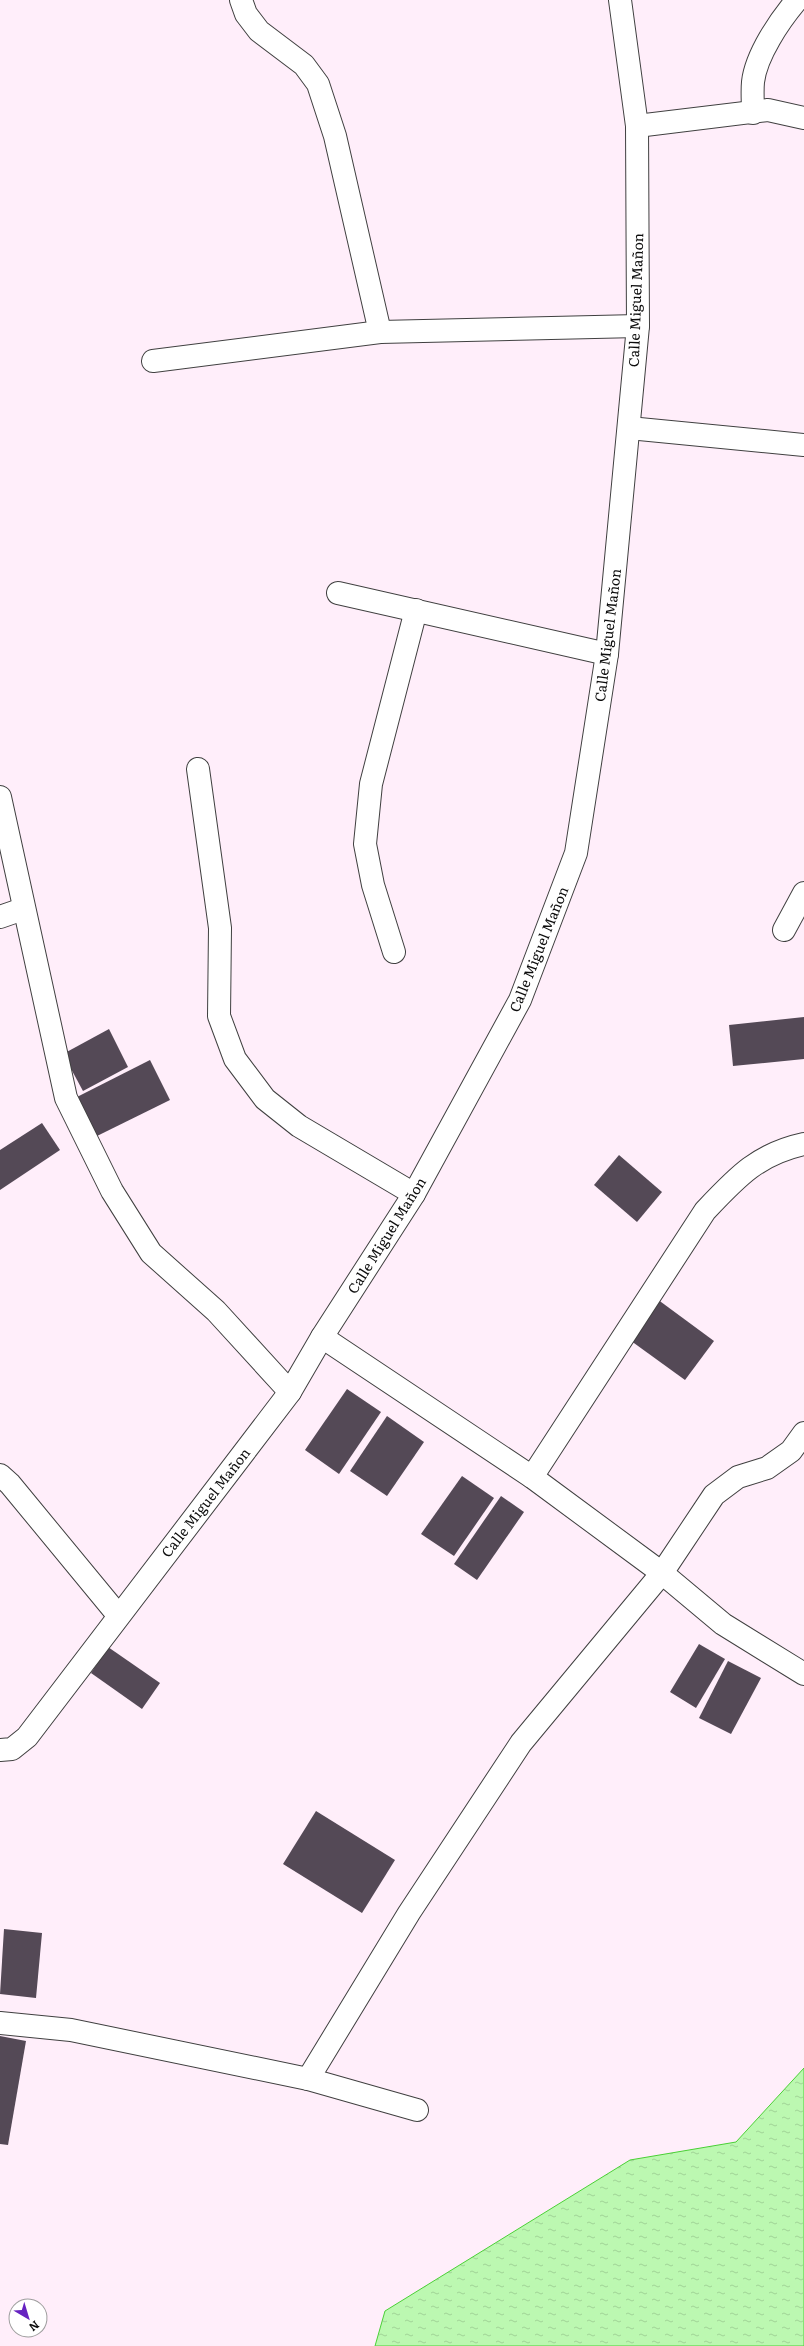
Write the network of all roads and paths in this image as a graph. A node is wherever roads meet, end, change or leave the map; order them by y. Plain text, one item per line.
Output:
1 (241, 0) edge
2 (620, 0) edge
3 (797, 0) edge
4 (753, 113) junction
5 (804, 118) edge
6 (637, 126) junction
7 (638, 326) junction
8 (380, 332) junction
9 (153, 361) dead end
10 (629, 428) junction
11 (804, 445) edge
12 (338, 593) dead end
13 (416, 610) junction
14 (607, 654) junction
15 (198, 769) dead end
16 (0, 797) edge
17 (804, 893) edge
18 (24, 909) junction
19 (0, 917) edge
20 (784, 930) dead end
21 (394, 952) dead end
22 (804, 1144) edge
23 (414, 1194) junction
24 (322, 1337) junction
25 (290, 1392) junction
26 (804, 1433) edge
27 (0, 1475) edge
28 (532, 1477) junction
29 (662, 1573) junction
30 (118, 1615) junction
31 (804, 1674) edge
32 (6, 1749) edge
33 (0, 2023) edge
34 (308, 2079) junction
35 (417, 2110) dead end

1 - 8 street
2 - 6 street, Calle Miguel Mañon
3 - 4 street
4 - 5 street
4 - 6 street
6 - 7 street, Calle Miguel Mañon
7 - 8 street
7 - 10 street, Calle Miguel Mañon
8 - 9 street
10 - 11 street
10 - 14 street, Calle Miguel Mañon
12 - 13 street
13 - 14 street
13 - 21 street
14 - 23 street, Calle Miguel Mañon
15 - 23 street
16 - 18 street
17 - 20 street
18 - 19 street
18 - 25 street
22 - 28 street
23 - 24 street, Calle Miguel Mañon
24 - 25 street, Calle Miguel Mañon
24 - 28 street
25 - 30 street, Calle Miguel Mañon
26 - 29 street
27 - 30 street
28 - 29 street
29 - 31 street
29 - 34 street
30 - 32 street, Calle Miguel Mañon
33 - 34 street
34 - 35 street

